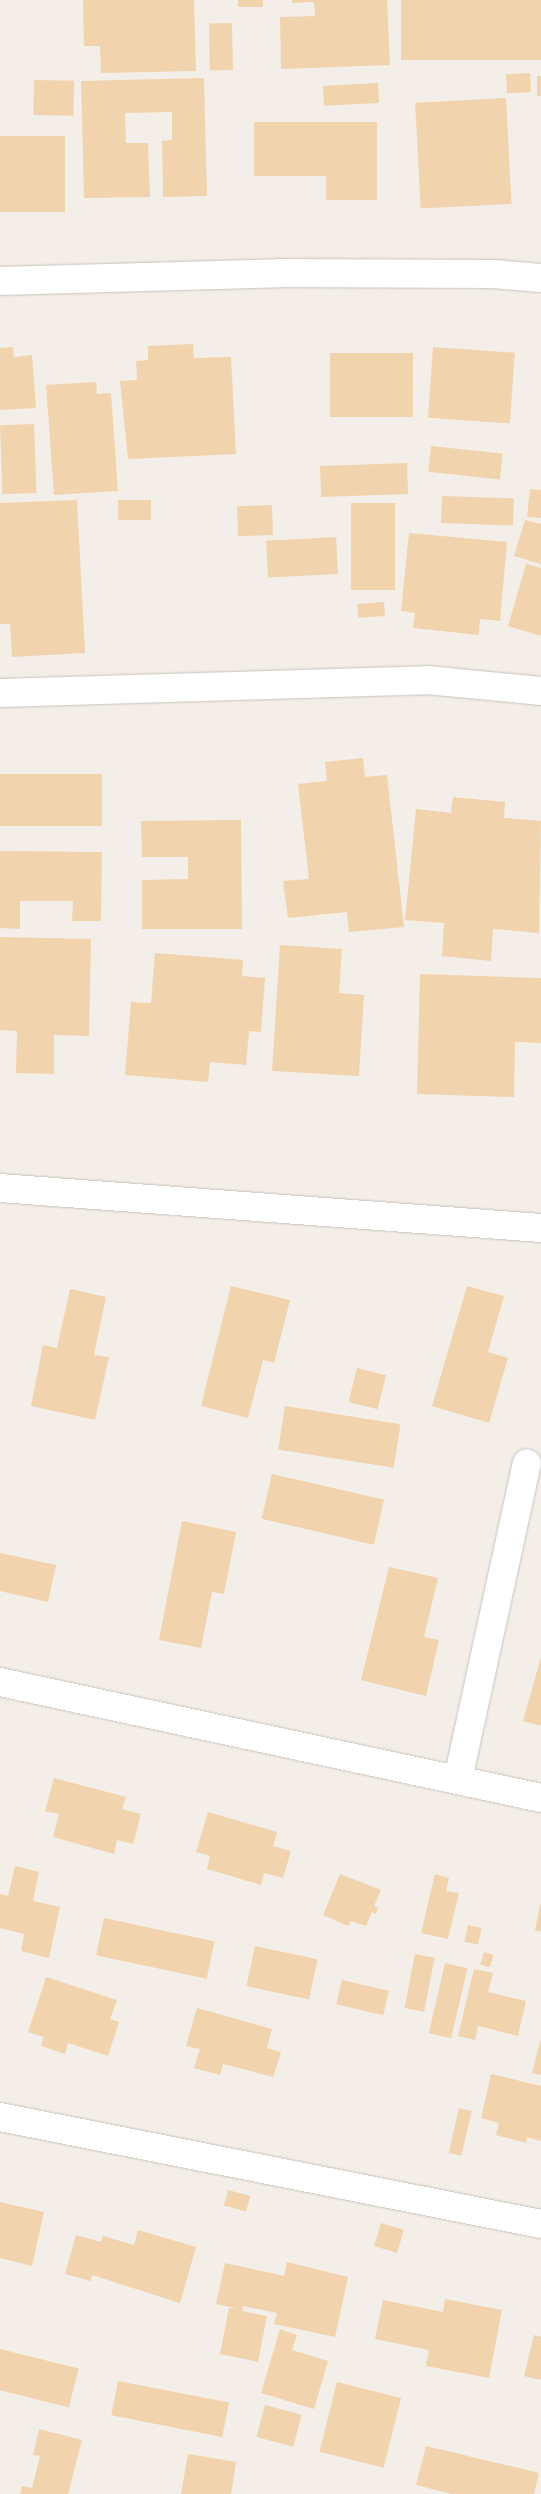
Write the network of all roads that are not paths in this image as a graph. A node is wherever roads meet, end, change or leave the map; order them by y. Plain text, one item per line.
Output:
1 (541, 278) edge
2 (0, 281) edge
3 (541, 691) edge
4 (0, 692) edge
5 (0, 1188) edge
6 (541, 1228) edge
7 (527, 1463) dead end
8 (0, 1682) edge
9 (458, 1779) junction
10 (541, 1798) edge
11 (0, 2118) edge
12 (541, 2224) edge

1 - 2 street
3 - 4 street
5 - 6 street
7 - 9 street
8 - 9 street
9 - 10 street
11 - 12 street

